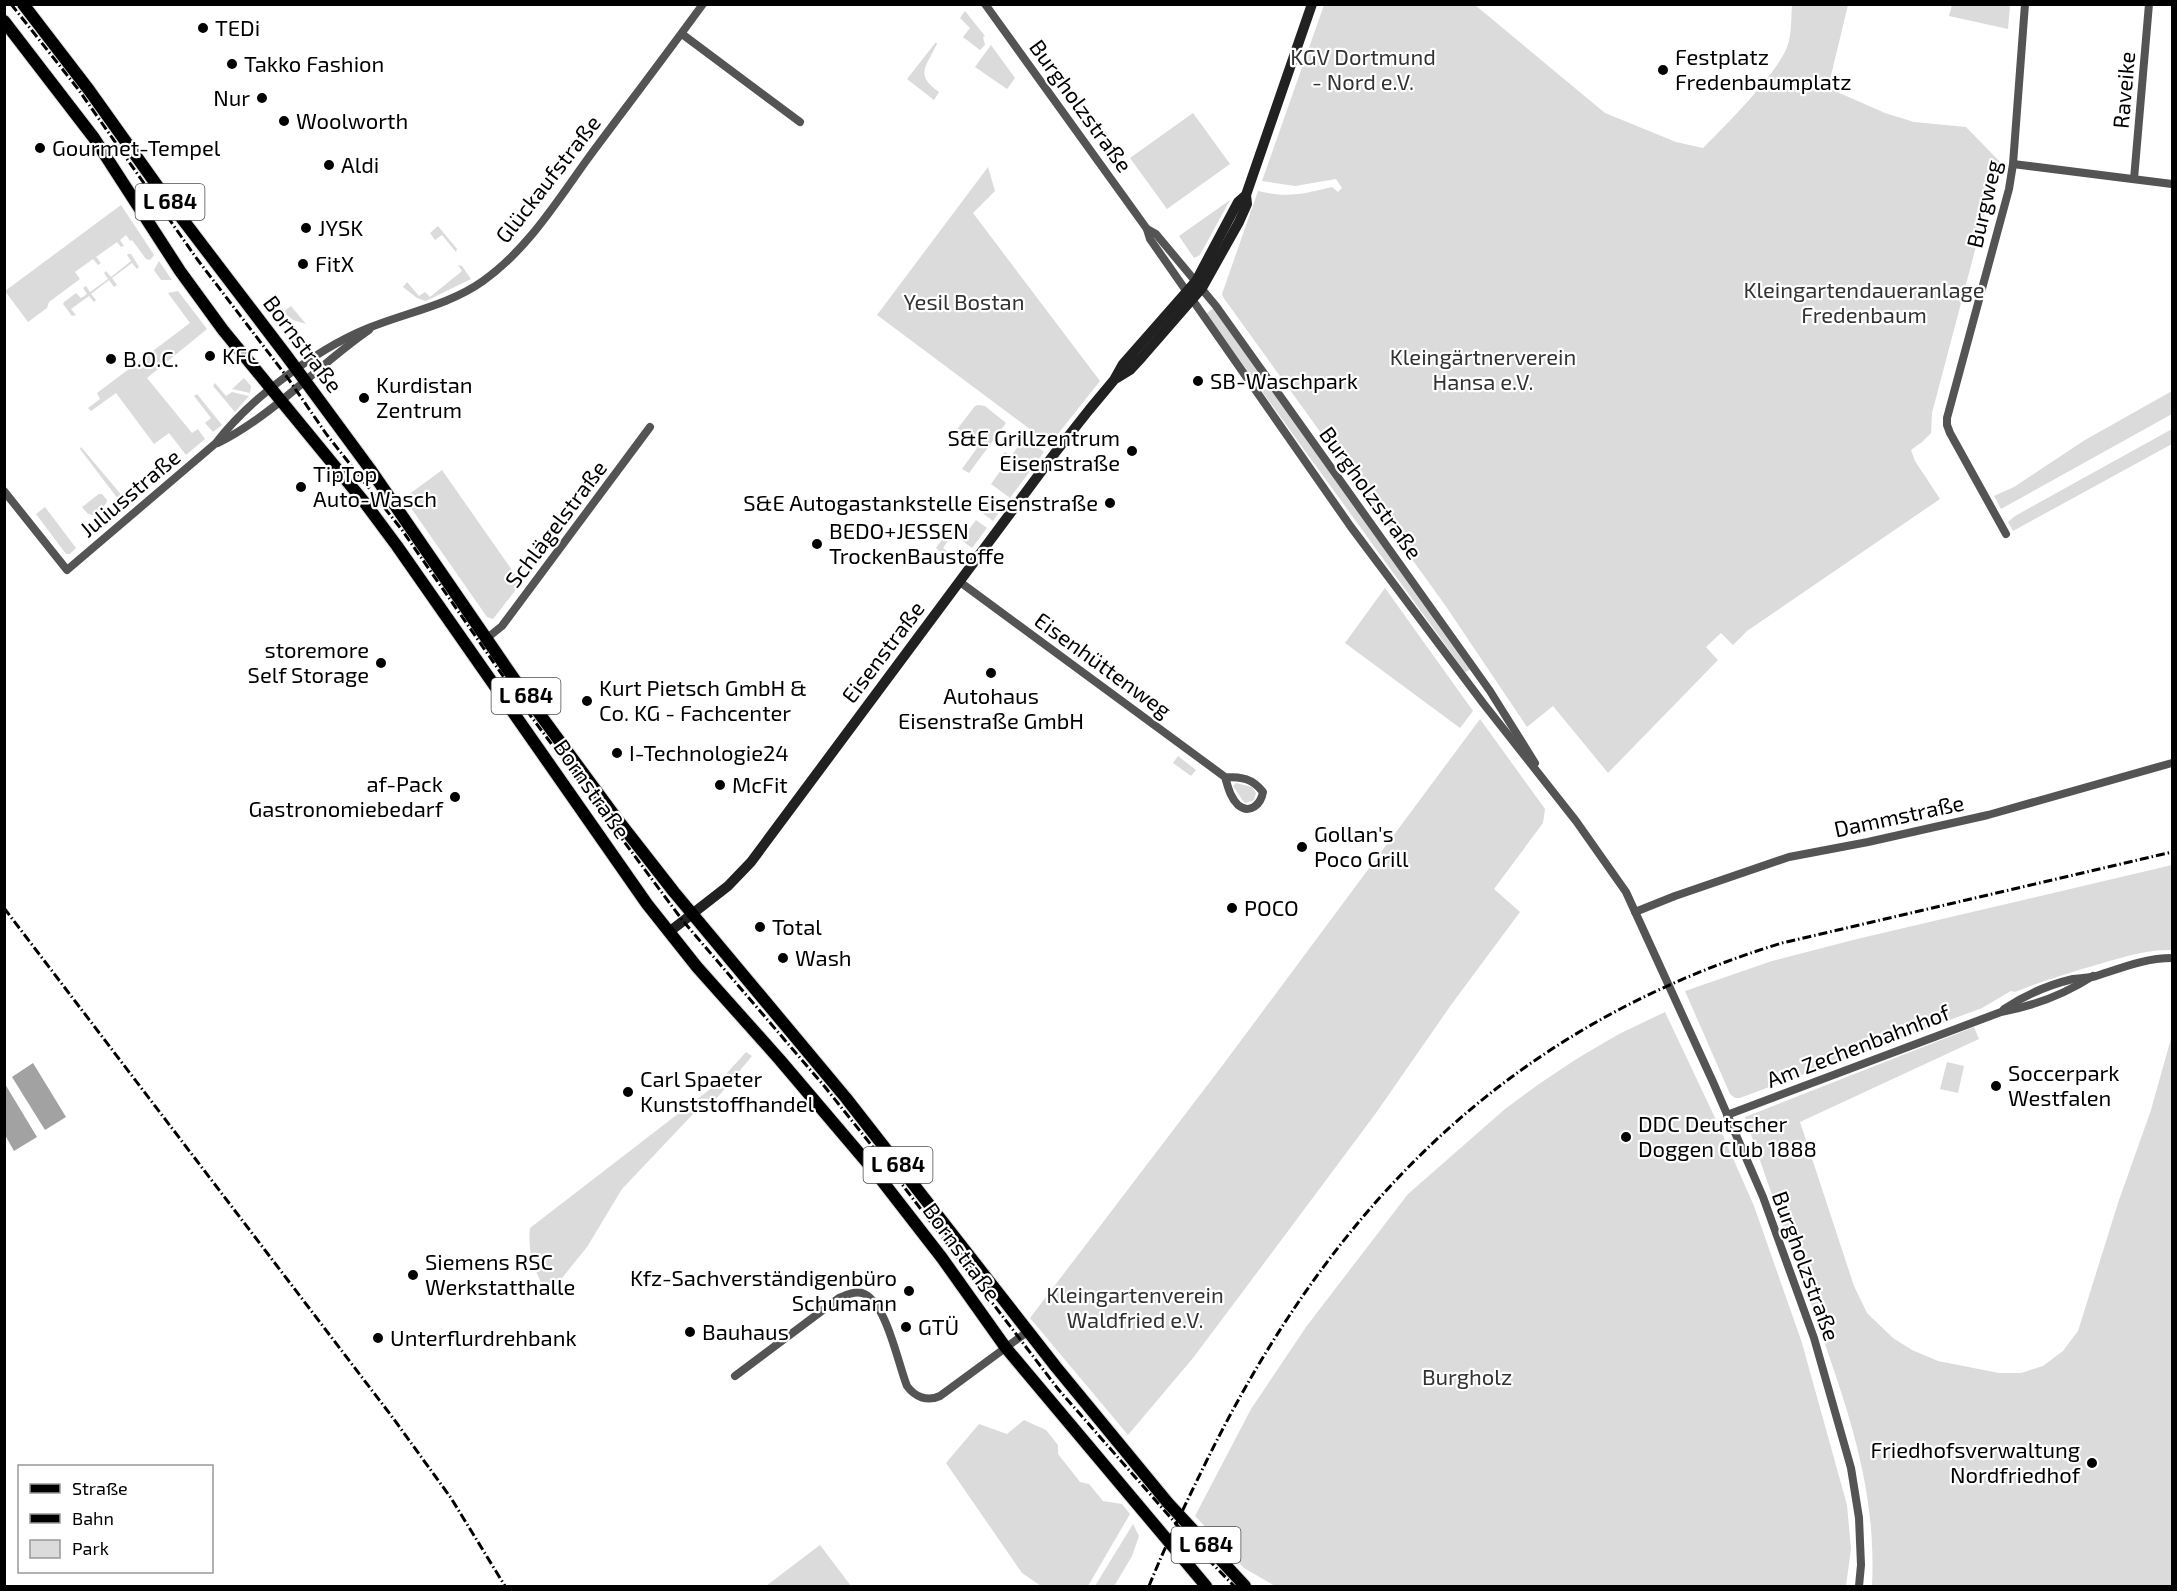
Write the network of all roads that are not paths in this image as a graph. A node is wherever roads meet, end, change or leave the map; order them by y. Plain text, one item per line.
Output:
1 (23, 4) edge
2 (703, 4) edge
3 (986, 4) edge
4 (1312, 4) edge
5 (2025, 4) edge
6 (2149, 4) edge
7 (5, 22) edge
8 (682, 34) junction
9 (800, 122) dead end
10 (2013, 164) junction
11 (2134, 178) junction
12 (2172, 184) edge
13 (1147, 229) junction
14 (1199, 284) junction
15 (1189, 296) junction
16 (380, 323) junction
17 (297, 370) junction
18 (305, 381) junction
19 (270, 390) junction
20 (279, 401) junction
21 (650, 427) dead end
22 (216, 443) junction
23 (4, 491) edge
24 (2006, 534) dead end
25 (960, 582) junction
26 (486, 639) junction
27 (1515, 730) junction
28 (1508, 735) junction
29 (2172, 763) edge
30 (1225, 777) junction
31 (1551, 790) junction
32 (1635, 912) junction
33 (692, 914) junction
34 (669, 932) junction
35 (2172, 958) edge
36 (2093, 976) junction
37 (2001, 1011) junction
38 (1727, 1115) junction
39 (1027, 1332) junction
40 (1006, 1347) junction
41 (735, 1376) dead end
42 (1206, 1587) edge
43 (1245, 1587) edge
44 (1859, 1587) edge

1 - 17 main road, Bornstraße / L 684
2 - 8 street, Glückaufstraße
3 - 13 street, Burgholzstraße
4 - 14 street, Eisenstraße
5 - 10 street, Burgweg
6 - 11 street, Raveike
7 - 19 main road, Bornstraße / L 684
8 - 9 street
8 - 16 street, Glückaufstraße
10 - 11 street
10 - 24 street, Burgweg
11 - 12 street
13 - 14 street, Burgholzstraße
13 - 15 street, Burgholzstraße
14 - 15 street, Eisenstraße
14 - 27 street, Burgholzstraße
15 - 25 street, Eisenstraße
15 - 28 street, Burgholzstraße
16 - 17 street, Glückaufstraße
16 - 18 street, Glückaufstraße
17 - 18 main road, Bornstraße / L 684
17 - 19 street, Juliusstraße
18 - 20 street, Juliusstraße
18 - 26 main road, Bornstraße / L 684
19 - 20 main road, Bornstraße / L 684
19 - 22 street, Juliusstraße
20 - 22 street, Juliusstraße
20 - 34 main road, Bornstraße / L 684
21 - 26 street, Schlägelstraße
22 - 23 street, Juliusstraße
25 - 30 street, Eisenhüttenweg
25 - 33 street, Eisenstraße
26 - 33 main road, Bornstraße / L 684
27 - 28 street
27 - 31 street, Burgholzstraße
28 - 31 street, Burgholzstraße
29 - 32 street, Dammstraße
30 - 30 street, Eisenhüttenweg
31 - 32 street, Burgholzstraße
32 - 38 street, Burgholzstraße
33 - 34 street, Eisenstraße
33 - 39 main road, Bornstraße / L 684
34 - 40 main road, Bornstraße / L 684
35 - 36 street, Am Zechenbahnhof
36 - 37 street, Am Zechenbahnhof
36 - 37 street, Am Zechenbahnhof
37 - 38 street, Am Zechenbahnhof
38 - 44 street, Burgholzstraße
39 - 40 street
39 - 43 main road, Bornstraße / L 684
40 - 41 street
40 - 42 main road, Bornstraße / L 684

